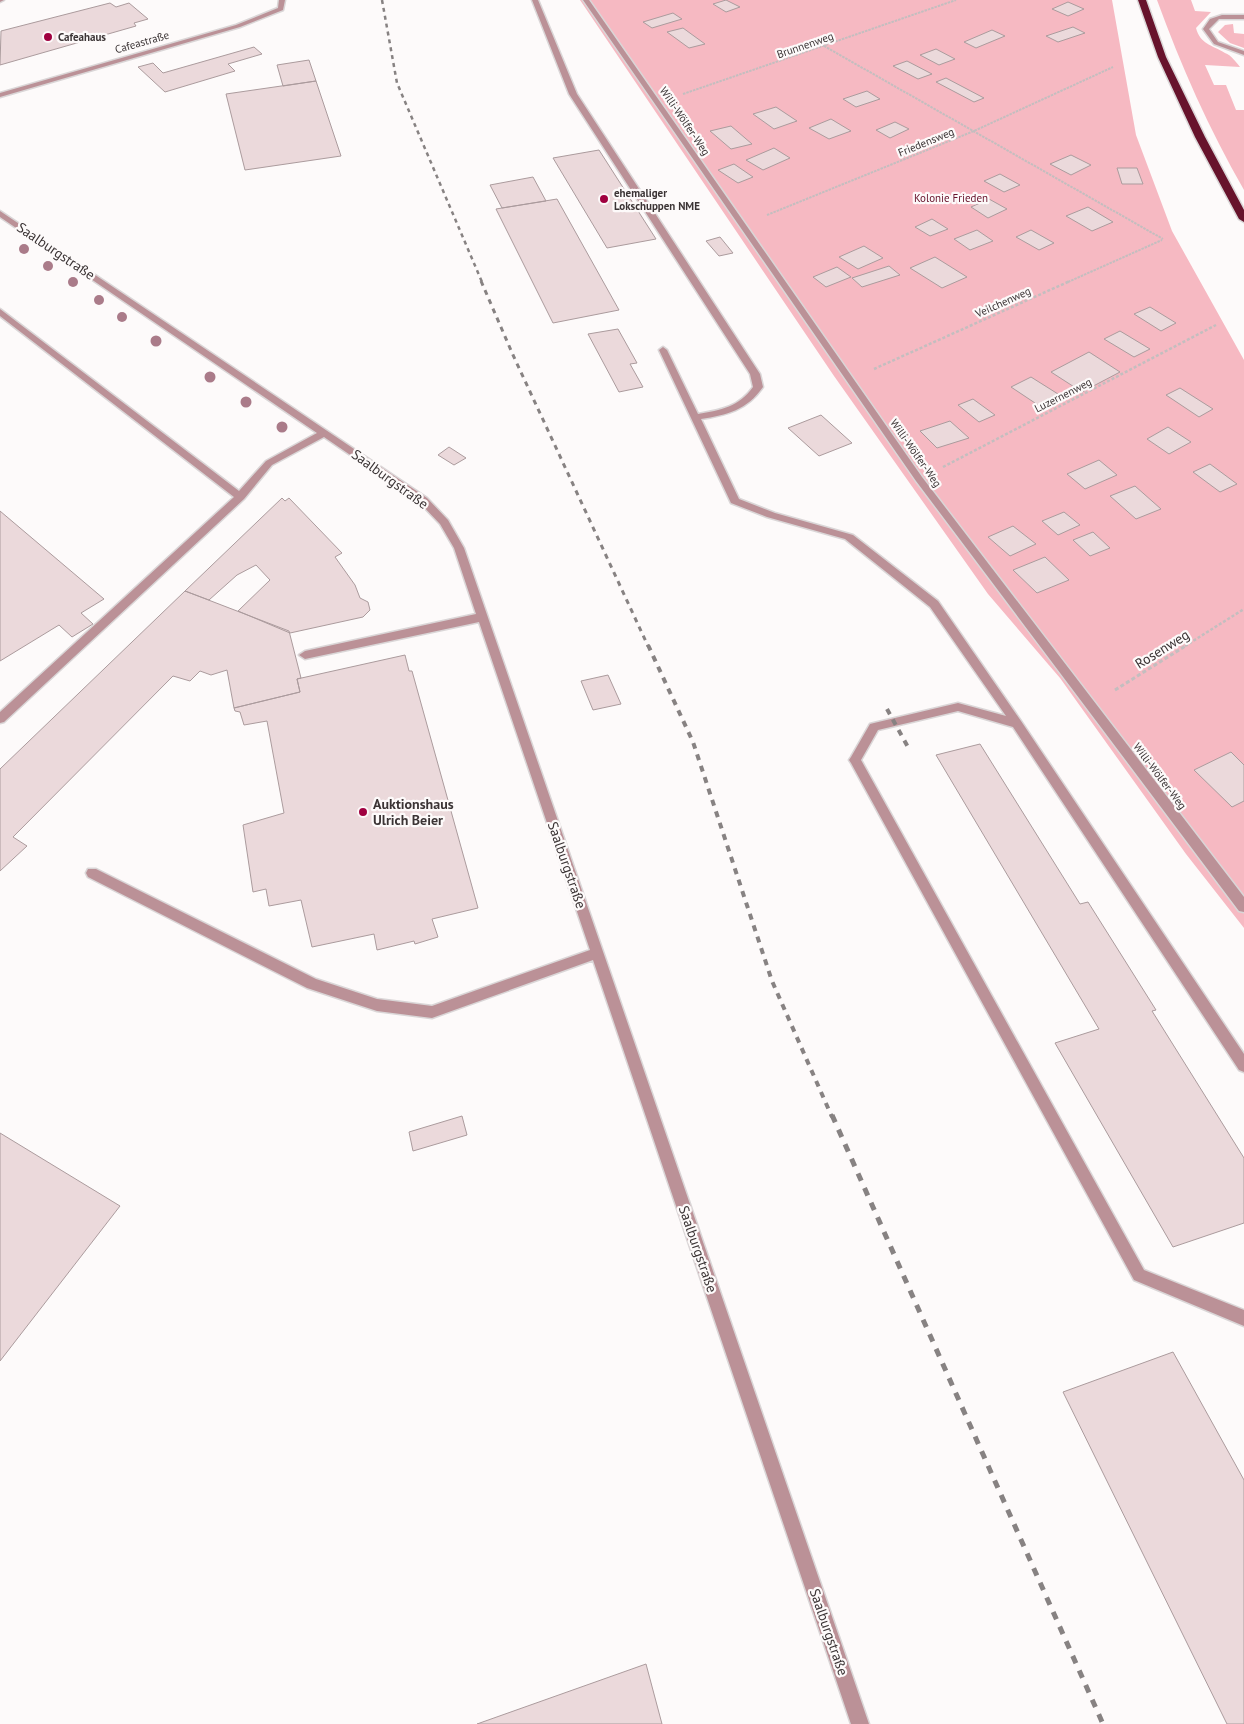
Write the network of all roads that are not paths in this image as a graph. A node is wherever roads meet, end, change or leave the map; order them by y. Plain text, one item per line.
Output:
1 (282, 0) edge
2 (536, 0) edge
3 (586, 0) edge
4 (1142, 0) edge
5 (1244, 17) edge
6 (1244, 53) edge
7 (0, 94) edge
8 (0, 213) edge
9 (1244, 219) edge
10 (0, 312) edge
11 (663, 350) dead end
12 (694, 417) junction
13 (324, 432) junction
14 (240, 497) junction
15 (482, 617) junction
16 (305, 656) dead end
17 (0, 719) edge
18 (1017, 724) junction
19 (92, 873) dead end
20 (1244, 907) edge
21 (597, 953) junction
22 (1244, 1066) edge
23 (1244, 1318) edge
24 (860, 1724) edge

1 - 7 street, Cafeastraße
2 - 12 street
3 - 20 street, Willi-Wölfer-Weg
4 - 9 highway
5 - 6 street
8 - 13 street, Saalburgstraße
10 - 14 street
11 - 12 street
12 - 18 street
13 - 14 street
13 - 15 street, Saalburgstraße
14 - 17 street
15 - 16 street
15 - 21 street, Saalburgstraße
18 - 22 street
18 - 23 street
19 - 21 street
21 - 24 street, Saalburgstraße

